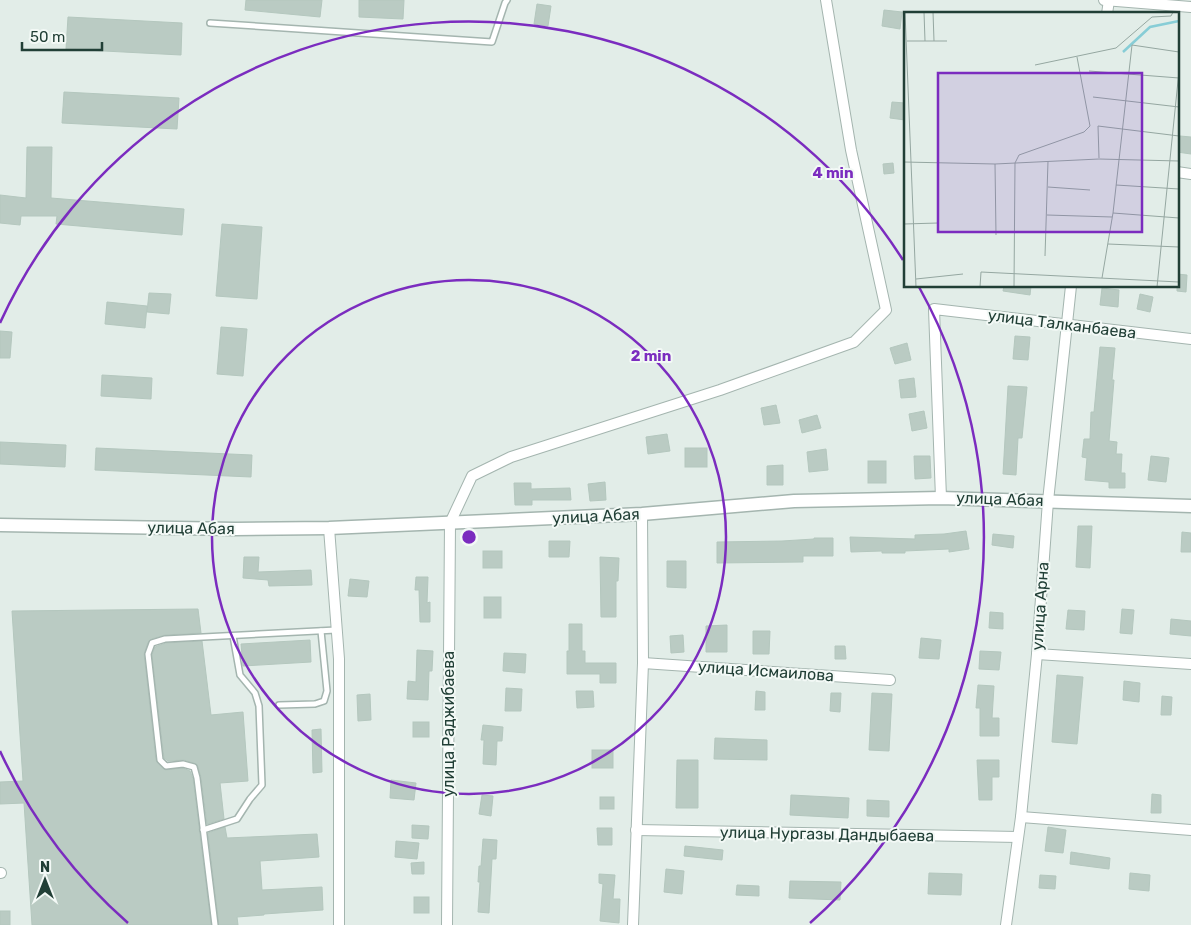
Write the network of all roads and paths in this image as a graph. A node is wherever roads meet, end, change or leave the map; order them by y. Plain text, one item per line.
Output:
1 (507, 0) edge
2 (826, 0) edge
3 (1104, 0) edge
4 (1109, 0) edge
5 (1191, 7) edge
6 (210, 23) dead end
7 (1178, 172) edge
8 (1191, 174) edge
9 (1070, 288) edge
10 (1066, 325) junction
11 (1191, 339) edge
12 (941, 498) junction
13 (1048, 501) junction
14 (1191, 506) edge
15 (642, 514) junction
16 (450, 523) junction
17 (0, 526) edge
18 (329, 528) junction
19 (337, 630) junction
20 (320, 631) junction
21 (232, 636) junction
22 (1037, 654) junction
23 (643, 663) junction
24 (1191, 664) edge
25 (890, 680) dead end
26 (279, 705) dead end
27 (1021, 817) junction
28 (203, 830) junction
29 (636, 830) junction
30 (1191, 830) edge
31 (1018, 837) junction
32 (215, 925) edge
33 (340, 925) edge
34 (447, 925) edge
35 (633, 925) edge
36 (1006, 925) edge

1 - 6 lane
2 - 16 street
3 - 4 street
4 - 5 street
7 - 8 street
9 - 10 street, улица Арна
10 - 11 street, улица Талканбаева
10 - 12 street, улица Талканбаева
10 - 13 street, улица Арна
12 - 13 street, улица Абая
12 - 15 street, улица Абая
13 - 14 street, улица Абая
13 - 22 street, улица Арна
15 - 16 street, улица Абая
15 - 23 street
16 - 18 street, улица Абая
16 - 34 street, улица Раджибаева
17 - 18 street, улица Абая
18 - 19 street
19 - 20 lane
19 - 33 street
20 - 21 lane
20 - 26 lane
21 - 28 lane
21 - 28 lane
22 - 24 street
22 - 27 street, улица Арна
23 - 25 street, улица Исмаилова
23 - 29 street
27 - 30 street
27 - 31 street, улица Арна
28 - 32 lane
29 - 31 street, улица Нургазы Дандыбаева
29 - 35 street
31 - 36 street, улица Арна

